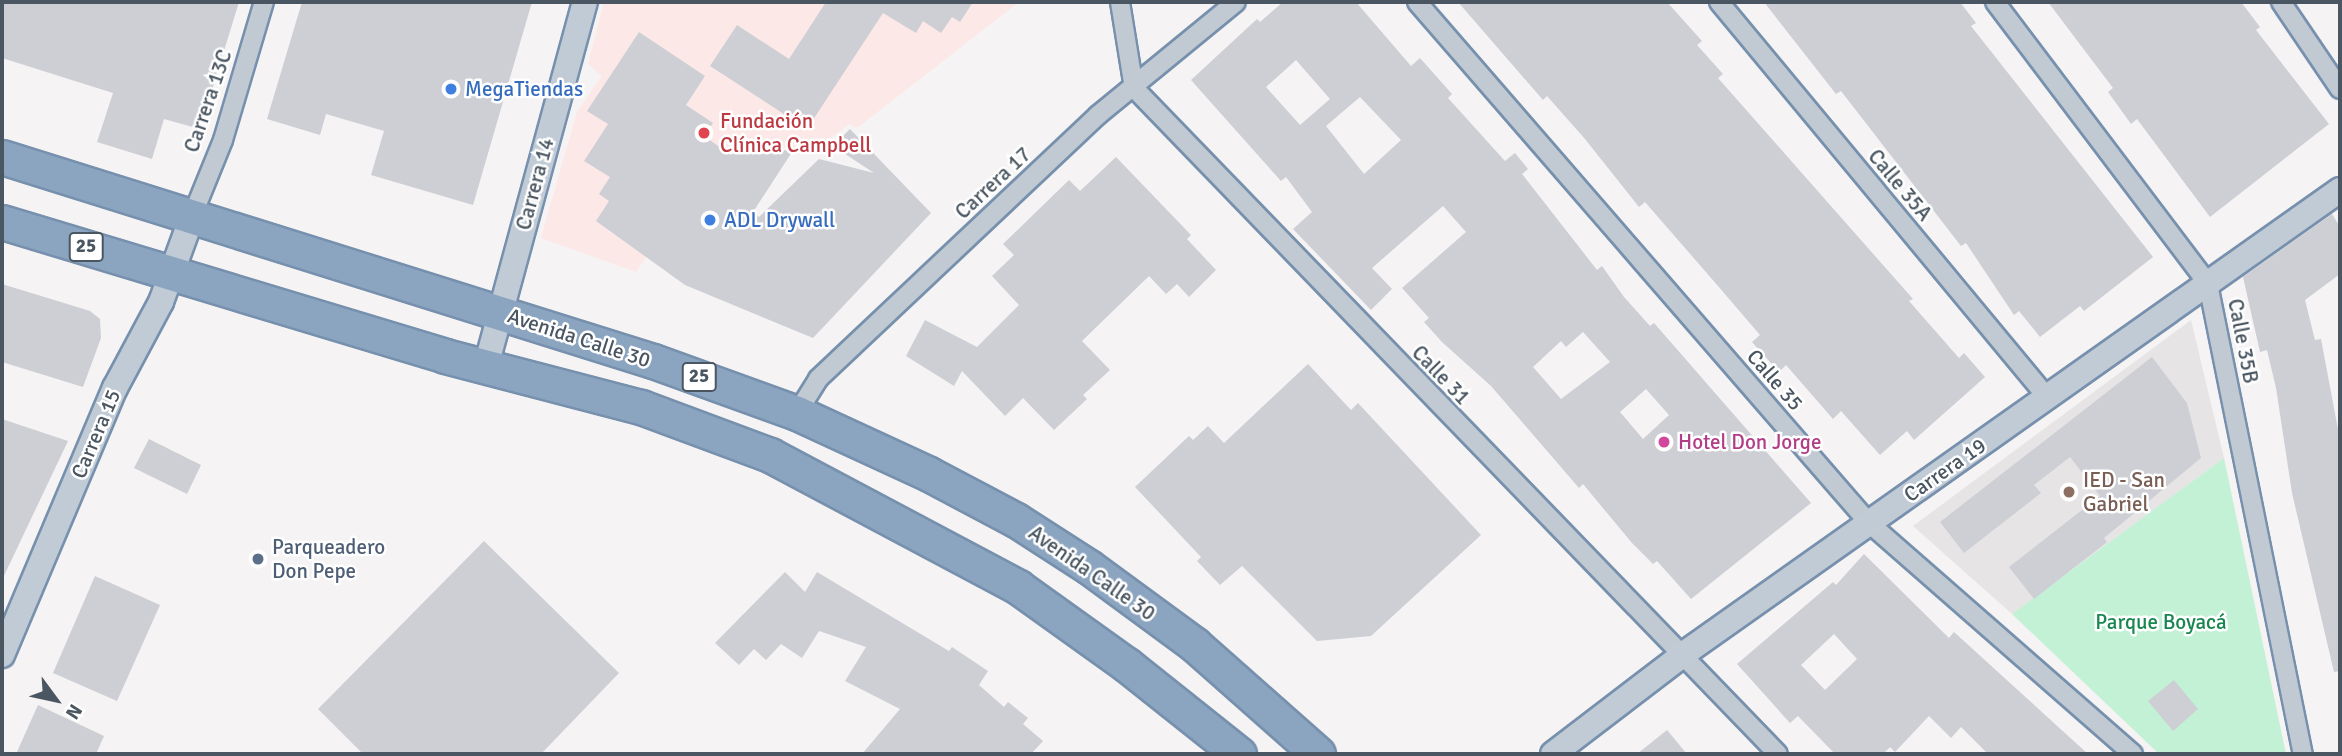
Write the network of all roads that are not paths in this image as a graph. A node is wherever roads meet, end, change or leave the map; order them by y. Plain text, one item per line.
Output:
1 (264, 2) edge
2 (585, 2) edge
3 (1120, 2) edge
4 (1236, 2) edge
5 (1417, 2) edge
6 (1718, 2) edge
7 (1995, 2) edge
8 (2281, 2) edge
9 (1134, 88) junction
10 (2340, 89) edge
11 (2, 157) edge
12 (2340, 190) edge
13 (193, 214) junction
14 (2, 222) edge
15 (171, 272) junction
16 (2208, 284) junction
17 (502, 313) junction
18 (486, 366) junction
19 (2047, 397) junction
20 (797, 413) junction
21 (1869, 523) junction
22 (1685, 653) junction
23 (2, 655) edge
24 (1239, 754) edge
25 (1318, 754) edge
26 (1553, 754) edge
27 (1777, 754) edge
28 (2133, 754) edge
29 (2303, 754) edge

1 - 13 street, Carrera 13C
2 - 17 street, Carrera 14
3 - 9 street
4 - 9 street, Carrera 17
5 - 21 street, Calle 35
6 - 19 street, Calle 35A
7 - 16 street, Calle 35B
8 - 10 street
9 - 20 street, Carrera 17
9 - 22 street, Calle 31
11 - 13 highway, Avenida Calle 30 / 25
12 - 16 street, Carrera 19
13 - 15 street, Carrera 15
13 - 17 highway, Avenida Calle 30 / 25
14 - 15 highway, 25
15 - 18 highway, 25
15 - 23 street, Carrera 15
16 - 19 street, Carrera 19
16 - 29 street, Calle 35B
17 - 18 street, Carrera 14
17 - 20 highway, Avenida Calle 30 / 25
18 - 24 highway, 25
19 - 21 street, Carrera 19
20 - 25 highway, Avenida Calle 30 / 25
21 - 22 street, Carrera 19
21 - 28 street, Calle 35
22 - 26 street, Carrera 19
22 - 27 street, Calle 31

